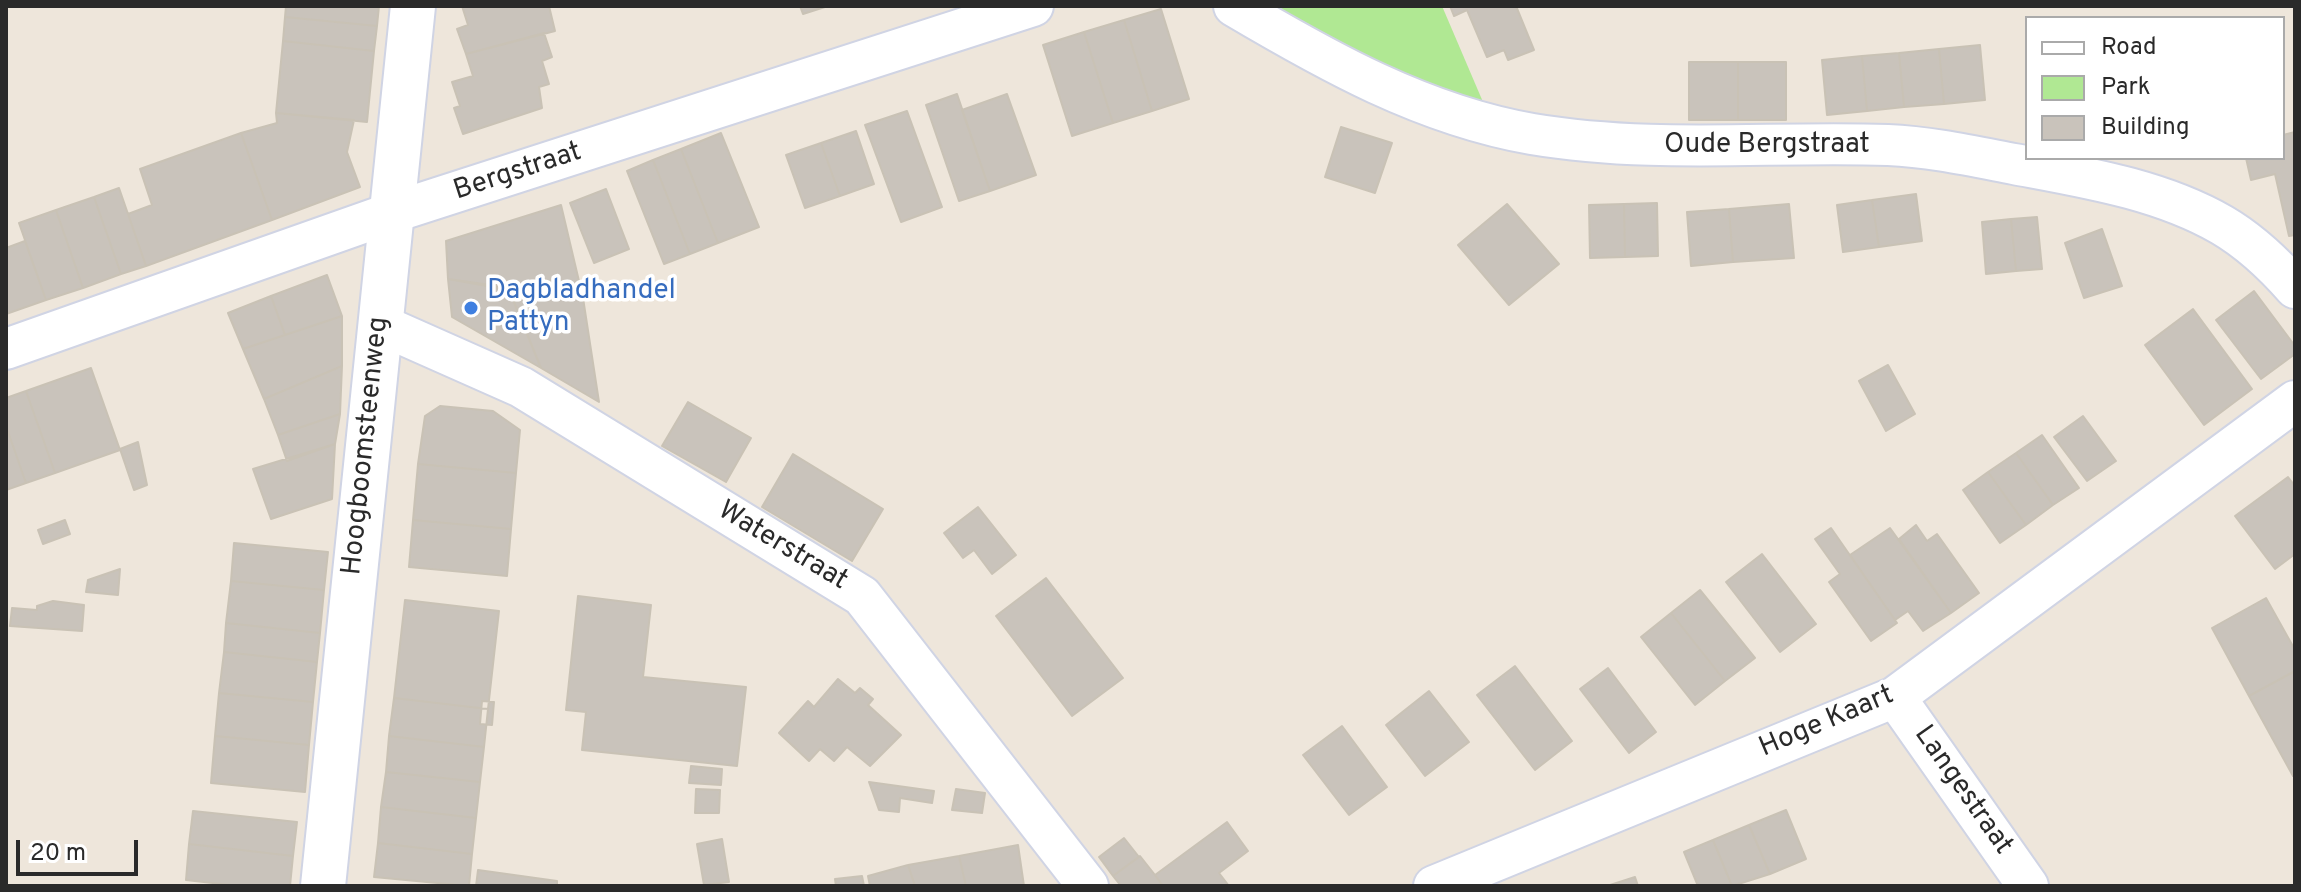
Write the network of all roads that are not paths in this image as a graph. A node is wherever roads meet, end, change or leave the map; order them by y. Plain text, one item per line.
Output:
1 (413, 6) edge
2 (1033, 6) edge
3 (1234, 6) edge
4 (391, 213) junction
5 (2295, 288) edge
6 (379, 324) junction
7 (6, 349) edge
8 (2295, 401) edge
9 (1895, 697) junction
10 (323, 886) edge
11 (1088, 886) edge
12 (1434, 886) edge
13 (2028, 886) edge

1 - 4 street, Hoogboomsteenweg
2 - 4 street, Bergstraat
3 - 5 street, Oude Bergstraat
4 - 6 street, Hoogboomsteenweg
4 - 7 street, Bergstraat
6 - 10 street, Hoogboomsteenweg
6 - 11 street, Waterstraat
8 - 9 street, Hoge Kaart
9 - 12 street, Hoge Kaart
9 - 13 street, Langestraat

